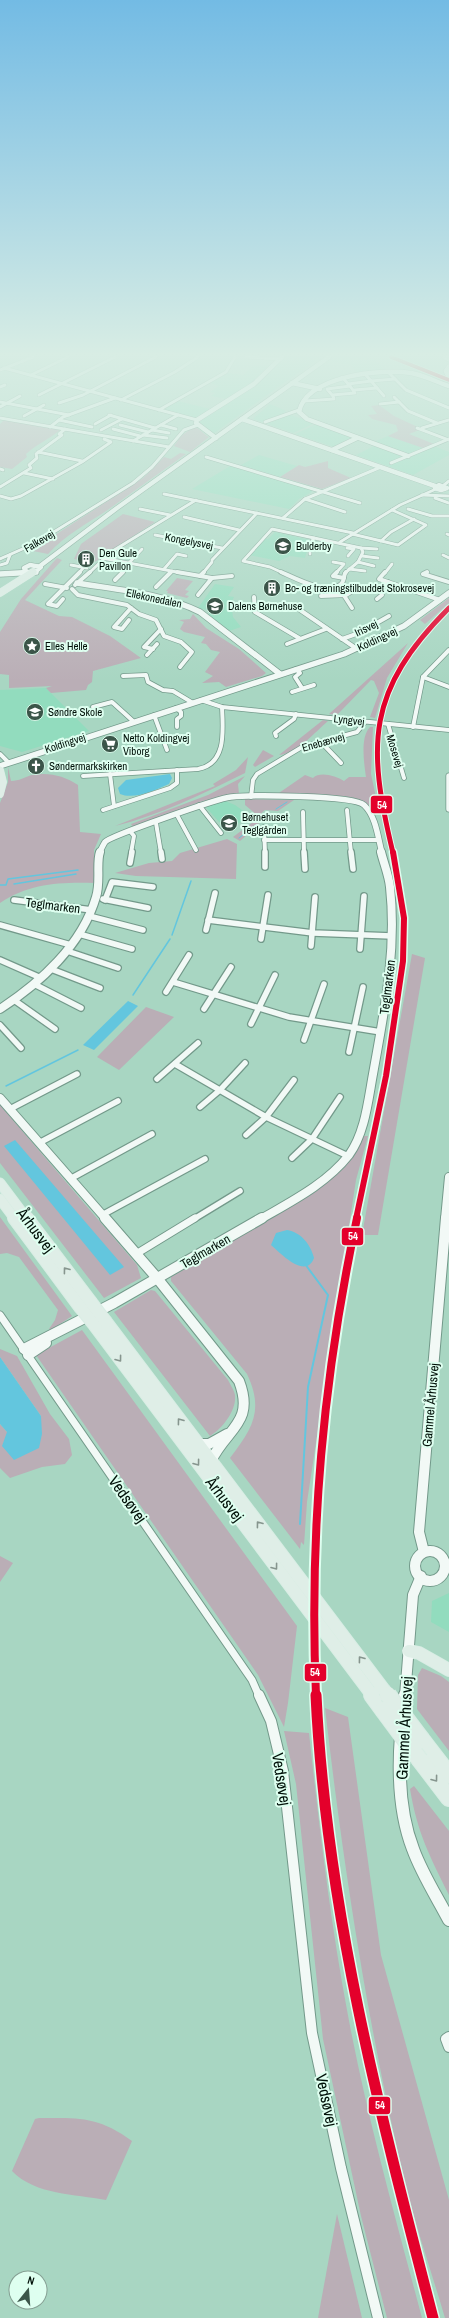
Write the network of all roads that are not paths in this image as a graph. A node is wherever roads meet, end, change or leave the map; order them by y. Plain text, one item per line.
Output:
1 (30, 465) edge
2 (76, 465) edge
3 (153, 465) edge
4 (179, 465) edge
5 (234, 465) edge
6 (376, 465) edge
7 (381, 467) junction
8 (24, 473) junction
9 (53, 479) junction
10 (449, 481) edge
11 (0, 487) edge
12 (436, 487) junction
13 (446, 488) edge
14 (322, 491) junction
15 (164, 494) dead end
16 (422, 495) junction
17 (0, 496) edge
18 (449, 496) edge
19 (434, 497) junction
20 (305, 499) junction
21 (196, 500) junction
22 (360, 503) dead end
23 (449, 503) edge
24 (140, 509) dead end
25 (408, 509) dead end
26 (392, 510) junction
27 (345, 512) dead end
28 (257, 513) junction
29 (170, 515) junction
30 (449, 516) edge
31 (184, 518) dead end
32 (283, 518) junction
33 (414, 519) junction
34 (239, 530) junction
35 (353, 533) junction
36 (155, 535) dead end
37 (314, 538) junction
38 (381, 541) junction
39 (340, 542) junction
40 (347, 544) junction
41 (222, 548) junction
42 (361, 548) junction
43 (142, 549) dead end
44 (377, 549) dead end
45 (310, 554) dead end
46 (10, 555) junction
47 (443, 555) dead end
48 (186, 556) dead end
49 (348, 556) dead end
50 (362, 556) junction
51 (102, 558) junction
52 (378, 558) dead end
53 (449, 558) edge
54 (0, 559) edge
55 (333, 562) dead end
56 (358, 562) junction
57 (130, 563) junction
58 (392, 564) dead end
59 (0, 565) edge
60 (71, 565) dead end
61 (38, 566) junction
62 (374, 566) dead end
63 (84, 568) junction
64 (91, 569) junction
65 (164, 569) junction
66 (349, 569) junction
67 (28, 571) junction
68 (172, 571) junction
69 (365, 572) dead end
70 (427, 572) dead end
71 (3, 574) edge
72 (200, 576) junction
73 (232, 576) dead end
74 (212, 578) junction
75 (344, 578) junction
76 (115, 580) dead end
77 (388, 582) junction
78 (449, 582) edge
79 (77, 583) junction
80 (45, 584) dead end
81 (338, 586) junction
82 (64, 587) junction
83 (156, 587) dead end
84 (72, 589) junction
85 (356, 589) dead end
86 (0, 593) edge
87 (449, 593) edge
88 (198, 595) dead end
89 (346, 595) junction
90 (321, 596) dead end
91 (254, 597) dead end
92 (54, 598) dead end
93 (377, 599) dead end
94 (440, 600) junction
95 (131, 608) junction
96 (352, 608) dead end
97 (300, 610) dead end
98 (389, 616) dead end
99 (129, 620) dead end
100 (161, 629) junction
101 (326, 629) junction
102 (299, 638) junction
103 (342, 639) junction
104 (157, 644) dead end
105 (287, 644) dead end
106 (153, 649) junction
107 (357, 649) junction
108 (449, 650) edge
109 (147, 654) dead end
110 (180, 667) dead end
111 (296, 669) junction
112 (280, 674) junction
113 (123, 676) dead end
114 (423, 677) junction
115 (314, 685) dead end
116 (449, 687) edge
117 (302, 688) junction
118 (292, 692) dead end
119 (201, 700) junction
120 (192, 702) junction
121 (222, 707) junction
122 (93, 708) dead end
123 (176, 708) junction
124 (296, 714) junction
125 (154, 715) junction
126 (133, 722) junction
127 (366, 722) junction
128 (388, 724) junction
129 (413, 726) junction
130 (177, 727) dead end
131 (449, 730) edge
132 (276, 736) dead end
133 (321, 742) junction
134 (167, 750) dead end
135 (0, 754) edge
136 (8, 762) junction
137 (341, 763) dead end
138 (0, 766) edge
139 (0, 770) edge
140 (177, 770) junction
141 (110, 774) junction
142 (83, 776) dead end
143 (449, 776) edge
144 (404, 778) dead end
145 (0, 794) edge
146 (251, 797) junction
147 (449, 797) edge
148 (199, 805) junction
149 (114, 806) junction
150 (449, 809) edge
151 (103, 810) dead end
152 (347, 810) dead end
153 (302, 812) dead end
154 (177, 815) junction
155 (156, 823) junction
156 (264, 827) dead end
157 (130, 831) junction
158 (221, 833) dead end
159 (264, 840) junction
160 (304, 840) junction
161 (350, 840) junction
162 (378, 840) junction
163 (196, 850) dead end
164 (162, 859) dead end
165 (130, 863) dead end
166 (264, 867) dead end
167 (305, 869) dead end
168 (353, 870) dead end
169 (153, 887) dead end
170 (215, 893) dead end
171 (268, 895) dead end
172 (364, 896) dead end
173 (315, 897) dead end
174 (96, 898) junction
175 (14, 900) dead end
176 (105, 900) junction
177 (148, 908) dead end
178 (90, 913) junction
179 (208, 920) junction
180 (0, 925) edge
181 (262, 927) junction
182 (143, 930) dead end
183 (206, 930) dead end
184 (313, 933) junction
185 (79, 934) junction
186 (362, 935) junction
187 (392, 936) junction
188 (261, 940) dead end
189 (311, 946) dead end
190 (69, 948) junction
191 (132, 949) dead end
192 (360, 949) dead end
193 (189, 955) dead end
194 (0, 960) edge
195 (231, 967) dead end
196 (118, 968) dead end
197 (51, 969) junction
198 (275, 975) dead end
199 (41, 978) junction
200 (173, 982) junction
201 (34, 984) junction
202 (324, 984) dead end
203 (363, 987) dead end
204 (100, 988) dead end
205 (166, 992) dead end
206 (214, 994) junction
207 (14, 1000) junction
208 (81, 1008) dead end
209 (259, 1008) junction
210 (0, 1009) edge
211 (204, 1009) dead end
212 (311, 1021) junction
213 (251, 1024) dead end
214 (0, 1025) edge
215 (355, 1028) junction
216 (55, 1029) dead end
217 (381, 1032) junction
218 (304, 1040) dead end
219 (198, 1043) dead end
220 (21, 1048) dead end
221 (349, 1052) dead end
222 (245, 1063) dead end
223 (175, 1064) junction
224 (77, 1074) dead end
225 (157, 1079) dead end
226 (294, 1080) dead end
227 (220, 1090) junction
228 (340, 1097) dead end
229 (0, 1098) edge
230 (118, 1101) dead end
231 (200, 1107) dead end
232 (10, 1109) junction
233 (266, 1117) junction
234 (152, 1134) dead end
235 (246, 1136) dead end
236 (312, 1139) junction
237 (39, 1143) junction
238 (348, 1156) junction
239 (292, 1158) dead end
240 (205, 1159) dead end
241 (449, 1176) edge
242 (70, 1179) junction
243 (0, 1183) edge
244 (240, 1192) dead end
245 (2, 1203) edge
246 (102, 1215) junction
247 (136, 1254) junction
248 (445, 1260) edge
249 (157, 1278) junction
250 (85, 1304) junction
251 (0, 1315) edge
252 (101, 1325) junction
253 (26, 1352) junction
254 (234, 1429) junction
255 (198, 1444) junction
256 (211, 1461) junction
257 (424, 1552) junction
258 (446, 1559) edge
259 (421, 1576) junction
260 (409, 1651) junction
261 (449, 1670) edge
262 (449, 1775) edge
263 (449, 1798) edge
264 (449, 1920) edge
265 (449, 2036) edge
266 (449, 2047) edge
267 (378, 2318) edge

1 - 8 street
2 - 9 street
3 - 46 street, Falkevej
4 - 61 street
5 - 14 street
6 - 7 street
7 - 12 street
7 - 14 street
8 - 9 street
8 - 11 street
9 - 17 street
10 - 13 street
12 - 13 street
12 - 16 street
14 - 20 street
14 - 22 street
15 - 21 street
16 - 19 street
16 - 26 street
18 - 19 street
19 - 23 street
20 - 27 street
20 - 32 street
21 - 28 street
21 - 29 street
24 - 29 street
25 - 30 street
26 - 33 street
26 - 35 street
28 - 32 street
28 - 34 street
29 - 51 street
31 - 34 street
32 - 35 street
33 - 38 street
33 - 38 street
34 - 41 street
35 - 38 street
35 - 39 street
36 - 41 street, Kongelysvej
37 - 39 street
37 - 45 street
37 - 81 street
39 - 40 street
40 - 42 street
40 - 49 street
41 - 72 street
42 - 44 street
42 - 50 street
43 - 57 street
46 - 54 street, Falkevej
46 - 59 street, Falkevej
47 - 53 street
48 - 65 street
50 - 52 street
50 - 56 street
51 - 57 street
51 - 64 street
55 - 75 street
56 - 62 street
56 - 66 street
57 - 65 street
57 - 76 street
58 - 77 street
60 - 63 street
61 - 67 street
61 - 67 street
63 - 64 street
63 - 82 street
64 - 79 street
65 - 68 street
66 - 69 street
66 - 75 street
67 - 71 street
67 - 86 main road
68 - 72 street
68 - 83 street
70 - 78 street
72 - 74 street
73 - 74 street
74 - 88 street
75 - 81 street
77 - 93 street
77 - 94 street
79 - 84 street
79 - 112 street, Ellekonedalen
80 - 82 street
81 - 89 street
82 - 84 street
82 - 92 street
84 - 95 street
85 - 89 street
87 - 94 street, Koldingvej
89 - 90 street
89 - 96 street
91 - 102 street
94 - 107 street, Koldingvej
95 - 99 street
95 - 100 street
97 - 101 street
98 - 103 street, Irisvej
100 - 106 street
100 - 110 street
101 - 102 street
101 - 103 street
102 - 105 street
103 - 107 street
104 - 106 street
106 - 109 street
107 - 111 street, Koldingvej
108 - 114 street
111 - 112 street, Koldingvej
111 - 117 street
112 - 119 street, Koldingvej
113 - 120 street
114 - 116 street
114 - 129 street
115 - 117 street
117 - 118 street
119 - 120 street, Koldingvej
119 - 121 street, Lyngvej
120 - 123 street, Koldingvej
121 - 124 street, Lyngvej
121 - 140 street
122 - 126 street
123 - 125 street, Koldingvej
123 - 130 street
124 - 127 street, Lyngvej
124 - 132 street
125 - 126 street, Koldingvej
125 - 134 street
126 - 136 street, Koldingvej
127 - 128 street, Lyngvej
127 - 133 street, Enebærvej
128 - 129 street, Lyngvej
128 - 144 street, Mosevej
129 - 131 street, Lyngvej
133 - 137 street
133 - 146 street, Enebærvej
135 - 136 street
136 - 138 street, Koldingvej
139 - 145 main road
140 - 141 street
140 - 149 street
141 - 142 street
141 - 149 street
143 - 147 street
146 - 148 street, Teglmarken
146 - 162 street, Teglmarken
147 - 150 street
148 - 154 street, Teglmarken
148 - 158 street
149 - 151 street
152 - 161 street
153 - 160 street
154 - 155 street, Teglmarken
154 - 163 street
155 - 157 street, Teglmarken
155 - 164 street
156 - 159 street
157 - 165 street
157 - 174 street, Teglmarken
159 - 160 street
159 - 166 street
160 - 161 street
160 - 167 street
161 - 162 street
161 - 168 street
162 - 187 street, Teglmarken
169 - 176 street
170 - 179 street
171 - 181 street
172 - 186 street
173 - 184 street
174 - 176 street, Teglmarken
174 - 178 street, Teglmarken
175 - 178 street, Teglmarken
176 - 177 street, Teglmarken
178 - 182 street, Teglmarken
178 - 185 street, Teglmarken
179 - 181 street
179 - 183 street
180 - 190 street
181 - 184 street
181 - 188 street
184 - 186 street
184 - 189 street
185 - 190 street, Teglmarken
185 - 191 street, Teglmarken
186 - 187 street
186 - 192 street
187 - 217 street, Teglmarken
190 - 196 street
190 - 197 street, Teglmarken
193 - 200 street
194 - 199 street
195 - 206 street
197 - 199 street, Teglmarken
197 - 204 street
198 - 209 street
199 - 201 street, Teglmarken
200 - 205 street
200 - 206 street
201 - 207 street, Teglmarken
201 - 208 street
202 - 212 street
203 - 215 street
206 - 209 street
206 - 211 street
207 - 210 street, Teglmarken
207 - 216 street
209 - 212 street
209 - 213 street
212 - 215 street
212 - 218 street
214 - 220 street
215 - 217 street
215 - 221 street
217 - 238 street, Teglmarken
219 - 223 street
222 - 227 street
223 - 225 street
223 - 227 street
224 - 232 street
226 - 233 street
227 - 231 street
227 - 233 street
228 - 236 street
229 - 232 street
230 - 237 street
232 - 237 street
233 - 235 street
233 - 236 street
234 - 242 street
236 - 238 street
236 - 239 street
237 - 242 street
238 - 249 street, Teglmarken
240 - 246 street
241 - 248 street, Gammel Århusvej
242 - 246 street
250 -> 243 main road, Århusvej
244 - 247 street
245 - 250 main road, Århusvej
246 - 247 street
247 - 249 street
248 - 257 street, Gammel Århusvej
249 - 253 street, Teglmarken
249 - 254 street
250 - 252 main road, Århusvej, bridge
251 - 253 street, Vedsøvej
255 -> 252 main road, Århusvej
252 -> 263 main road, Århusvej, bridge
253 - 267 street, Vedsøvej
254 - 255 street
254 - 256 street
255 - 256 main road, Århusvej
262 -> 256 main road, Århusvej, bridge
257 - 258 street
257 - 259 street
258 - 259 street
259 - 260 street, Gammel Århusvej
260 - 261 main road
260 - 264 street, Gammel Århusvej
265 - 266 street

